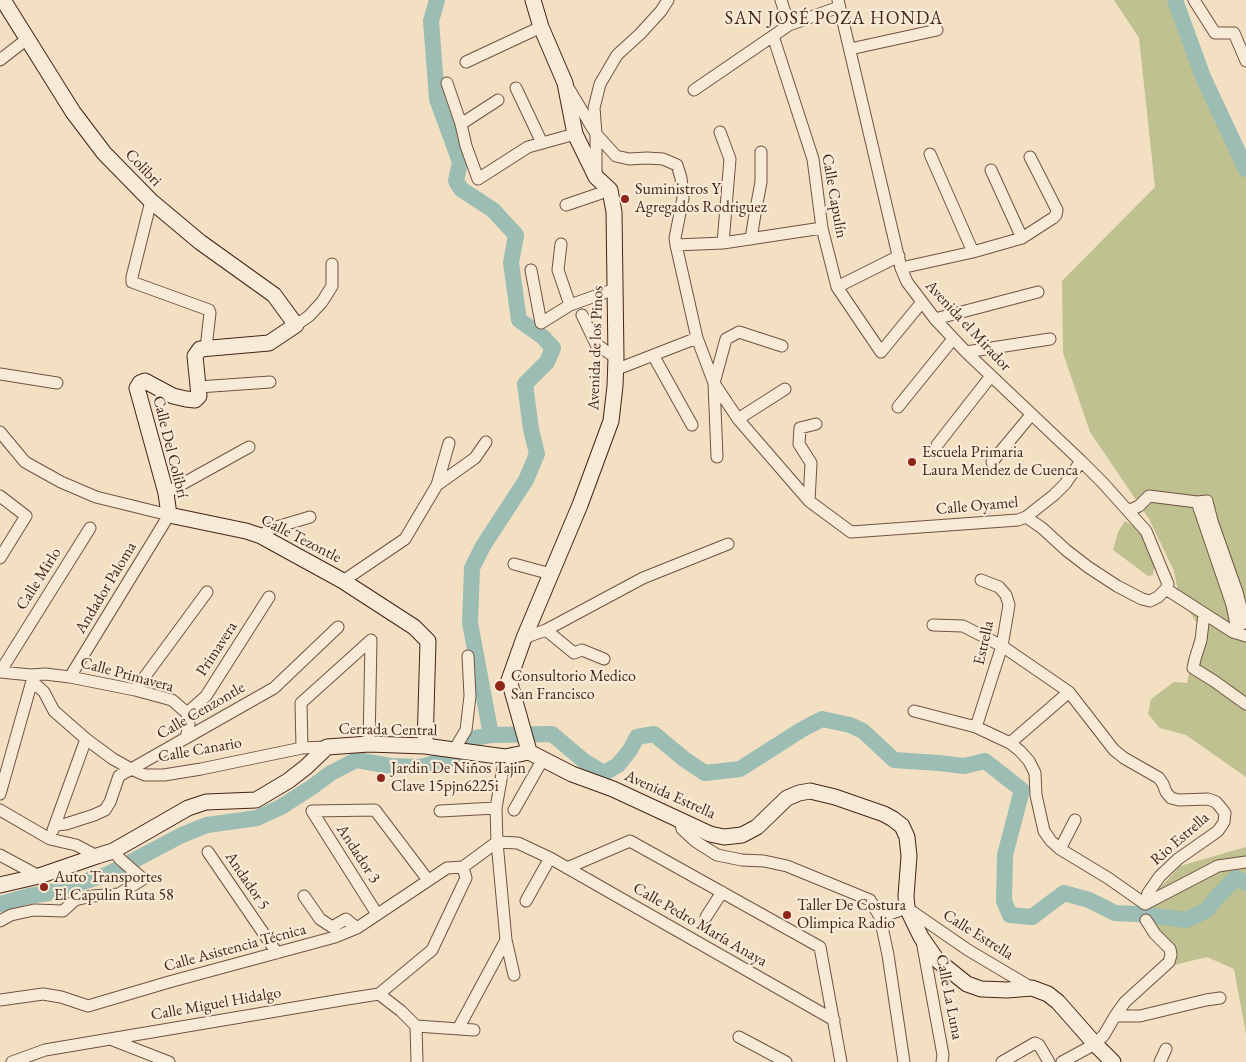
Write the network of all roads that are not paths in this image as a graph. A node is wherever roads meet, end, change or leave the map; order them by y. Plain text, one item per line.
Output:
1 (3, 0) edge
2 (533, 0) edge
3 (668, 0) edge
4 (781, 0) edge
5 (1194, 0) edge
6 (838, 4) edge
7 (789, 25) junction
8 (542, 27) junction
9 (937, 30) dead end
10 (773, 36) junction
11 (27, 39) junction
12 (850, 49) junction
13 (0, 60) edge
14 (1246, 61) edge
15 (466, 62) dead end
16 (447, 83) dead end
17 (565, 83) junction
18 (516, 88) dead end
19 (694, 90) dead end
20 (498, 100) dead end
21 (461, 124) junction
22 (720, 132) dead end
23 (575, 134) junction
24 (596, 134) junction
25 (542, 143) junction
26 (761, 152) dead end
27 (930, 154) dead end
28 (1030, 157) dead end
29 (991, 170) dead end
30 (596, 177) junction
31 (610, 190) junction
32 (151, 201) junction
33 (566, 205) dead end
34 (822, 228) junction
35 (1022, 238) junction
36 (751, 239) junction
37 (722, 243) junction
38 (561, 244) dead end
39 (676, 245) junction
40 (973, 252) junction
41 (900, 262) junction
42 (332, 264) dead end
43 (531, 270) dead end
44 (837, 287) junction
45 (615, 289) junction
46 (1038, 292) dead end
47 (922, 302) junction
48 (570, 305) junction
49 (582, 315) dead end
50 (935, 319) junction
51 (296, 325) junction
52 (696, 338) junction
53 (953, 338) junction
54 (1050, 339) dead end
55 (782, 346) dead end
56 (206, 348) junction
57 (966, 352) junction
58 (653, 355) junction
59 (615, 364) junction
60 (0, 374) edge
61 (991, 376) junction
62 (270, 382) dead end
63 (57, 383) dead end
64 (714, 383) junction
65 (198, 387) junction
66 (785, 389) dead end
67 (898, 407) dead end
68 (1031, 415) junction
69 (738, 419) junction
70 (816, 424) dead end
71 (692, 425) dead end
72 (0, 432) edge
73 (486, 442) dead end
74 (449, 443) dead end
75 (937, 445) dead end
76 (249, 448) dead end
77 (717, 457) dead end
78 (1081, 461) junction
79 (992, 462) dead end
80 (437, 485) junction
81 (166, 493) junction
82 (0, 496) edge
83 (809, 501) junction
84 (1197, 502) junction
85 (1128, 511) junction
86 (169, 516) junction
87 (310, 517) dead end
88 (1026, 517) junction
89 (90, 528) dead end
90 (262, 536) junction
91 (728, 544) dead end
92 (0, 558) edge
93 (514, 564) dead end
94 (551, 574) junction
95 (981, 580) dead end
96 (343, 581) junction
97 (1166, 589) junction
98 (207, 592) dead end
99 (269, 597) dead end
100 (1204, 614) junction
101 (933, 625) dead end
102 (338, 627) dead end
103 (546, 630) junction
104 (1246, 636) edge
105 (524, 638) junction
106 (1002, 646) junction
107 (468, 656) dead end
108 (604, 659) dead end
109 (0, 672) edge
110 (70, 677) junction
111 (32, 678) junction
112 (135, 690) junction
113 (1069, 692) junction
114 (1246, 704) edge
115 (914, 711) dead end
116 (187, 713) junction
117 (976, 727) junction
118 (186, 738) junction
119 (86, 739) junction
120 (1010, 743) junction
121 (369, 744) junction
122 (425, 746) junction
123 (327, 747) junction
124 (302, 748) junction
125 (454, 751) junction
126 (529, 751) junction
127 (505, 757) junction
128 (543, 759) junction
129 (131, 769) junction
130 (0, 794) edge
131 (496, 808) junction
132 (0, 810) edge
133 (514, 810) dead end
134 (440, 811) dead end
135 (680, 820) junction
136 (1075, 820) dead end
137 (55, 825) junction
138 (50, 839) junction
139 (497, 842) junction
140 (1060, 849) junction
141 (208, 852) dead end
142 (0, 855) edge
143 (96, 856) junction
144 (117, 856) junction
145 (550, 858) junction
146 (1246, 862) edge
147 (463, 867) junction
148 (567, 868) junction
149 (39, 876) junction
150 (428, 880) junction
151 (0, 885) edge
152 (722, 892) junction
153 (304, 896) dead end
154 (526, 901) dead end
155 (1145, 904) junction
156 (907, 908) junction
157 (377, 914) junction
158 (880, 916) junction
159 (706, 917) dead end
160 (1146, 920) dead end
161 (0, 921) edge
162 (357, 928) junction
163 (921, 937) junction
164 (506, 940) junction
165 (277, 953) junction
166 (514, 975) dead end
167 (1032, 988) junction
168 (378, 994) junction
169 (1220, 998) dead end
170 (0, 1000) edge
171 (1115, 1016) junction
172 (834, 1020) junction
173 (416, 1026) junction
174 (458, 1029) junction
175 (474, 1030) dead end
176 (739, 1037) dead end
177 (110, 1039) junction
178 (1095, 1044) junction
179 (1166, 1049) dead end
180 (0, 1060) edge
181 (7, 1062) edge
182 (12, 1062) edge
183 (169, 1062) edge
184 (417, 1062) edge
185 (786, 1062) edge
186 (841, 1062) edge
187 (904, 1062) edge
188 (942, 1062) edge
189 (1002, 1062) edge
190 (1049, 1062) edge
191 (1062, 1062) edge
192 (1113, 1062) edge
193 (1160, 1062) edge

1 - 11 street, Colibri
2 - 8 street
3 - 24 street
4 - 7 street
5 - 14 street
6 - 7 street
6 - 12 street, Avenida el Mirador
7 - 10 street
8 - 15 street
8 - 17 street
9 - 12 street
10 - 19 street
10 - 34 street, Calle Capulín
11 - 13 street
11 - 32 street, Colibri
12 - 41 street, Avenida el Mirador
16 - 21 street
17 - 23 street
17 - 24 street
18 - 25 street
20 - 21 street
21 - 25 street
22 - 37 street
23 - 25 street
23 - 30 street
24 - 30 street
24 - 39 street
26 - 36 street
27 - 40 street
28 - 35 street
29 - 35 street
30 - 31 street
31 - 33 street
31 - 45 street, Avenida de los Pinos
32 - 51 street, Colibri
32 - 56 street
34 - 36 street
34 - 44 street, Calle Capulín
35 - 40 street
36 - 37 street
37 - 39 street
38 - 48 street
39 - 52 street
40 - 41 street
41 - 44 street
41 - 47 street, Avenida el Mirador
42 - 51 street
43 - 48 street
44 - 47 street, Calle Capulín
45 - 48 street
45 - 59 street, Avenida de los Pinos
46 - 50 street
47 - 50 street, Avenida el Mirador
49 - 59 street
50 - 53 street, Avenida el Mirador
51 - 56 street
52 - 58 street
52 - 64 street
53 - 57 street, Avenida el Mirador
53 - 67 street
54 - 57 street
55 - 64 street
56 - 65 street
57 - 61 street, Avenida el Mirador
58 - 59 street
58 - 71 street
59 - 94 street, Avenida de los Pinos
60 - 63 street
61 - 68 street, Avenida el Mirador
61 - 75 street
62 - 65 street
64 - 69 street
64 - 77 street
65 - 81 street, Calle Del Colibrí
66 - 69 street
68 - 78 street, Avenida el Mirador
68 - 79 street
69 - 83 street
70 - 83 street
72 - 86 street, Calle Tezontle
73 - 80 street
74 - 80 street
76 - 81 street
78 - 85 street, Avenida el Mirador
78 - 88 street
80 - 96 street
81 - 86 street, Calle Del Colibrí
82 - 92 street
83 - 88 street, Calle Oyamel
84 - 84 street
84 - 85 street
85 - 97 street, Avenida el Mirador
86 - 90 street, Calle Tezontle
86 - 110 street, Andador Paloma
87 - 90 street
88 - 97 street, Calle Oyamel
89 - 109 street, Calle Mirlo
90 - 96 street, Calle Tezontle
91 - 103 street
93 - 94 street
94 - 105 street, Avenida de los Pinos
95 - 106 street, Estrella
96 - 122 street, Calle Tezontle
97 - 100 street
98 - 112 street
99 - 116 street, Primavera
100 - 104 street
100 - 114 street
101 - 106 street, Rio Estrella
102 - 118 street, Calle Cenzontle
103 - 105 street
103 - 108 street
105 - 126 street, Avenida de los Pinos
106 - 113 street, Rio Estrella
106 - 117 street, Estrella
107 - 125 street
109 - 111 street
110 - 111 street, Calle Primavera
110 - 112 street, Calle Primavera
111 - 119 street, Calle Canario
111 - 130 street
112 - 116 street, Calle Primavera
113 - 120 street
113 - 155 street, Rio Estrella
115 - 117 street
116 - 118 street, Calle Primavera
117 - 120 street
118 - 129 street, Calle Cenzontle
119 - 129 street, Calle Canario
119 - 137 street
120 - 140 street
121 - 122 street, Cerrada Central
121 - 123 street, Cerrada Central
121 - 124 street
122 - 125 street, Cerrada Central
123 - 124 street, Calle Canario
123 - 144 street, Cerrada Central
124 - 129 street, Calle Canario
125 - 127 street, Cerrada Central
126 - 127 street, Cerrada Central
126 - 128 street, Avenida Estrella
127 - 131 street
128 - 133 street
128 - 135 street, Avenida Estrella
129 - 137 street, Calle Cenzontle
131 - 134 street
131 - 139 street
132 - 138 street
135 - 156 street, Avenida Estrella
135 - 158 street
136 - 140 street
137 - 138 street
138 - 143 street
139 - 145 street, Calle Pedro María Anaya
139 - 147 street
139 - 164 street
140 - 155 street
141 - 165 street, Andador 5
142 - 149 street
143 - 144 street, Cerrada Central
143 - 149 street, Cerrada Central
144 - 161 street
145 - 148 street, Calle Pedro María Anaya
145 - 154 street
146 - 155 street
147 - 150 street, Calle Asistencia Técnica
147 - 168 street
148 - 152 street
148 - 172 street, Calle Pedro María Anaya
149 - 151 street, Cerrada Central
150 - 157 street, Calle Asistencia Técnica
150 - 157 street, Andador 3
152 - 159 street
152 - 172 street
153 - 162 street
156 - 158 street
156 - 163 street, Avenida Estrella
156 - 167 street, Calle Estrella
157 - 162 street, Calle Asistencia Técnica
158 - 187 street
160 - 171 street
162 - 165 street, Calle Asistencia Técnica
163 - 167 street, Avenida Estrella
163 - 188 street, Calle La Luna
164 - 166 street
164 - 174 street
165 - 170 street, Calle Asistencia Técnica
167 - 178 street
168 - 173 street
168 - 177 street, Calle Miguel Hidalgo
169 - 171 street
171 - 178 street
172 - 186 street
173 - 174 street
173 - 184 street
174 - 175 street
176 - 185 street
177 - 182 street, Calle Miguel Hidalgo
177 - 183 street
178 - 191 street
178 - 192 street
179 - 193 street
180 - 181 street
189 - 190 street

